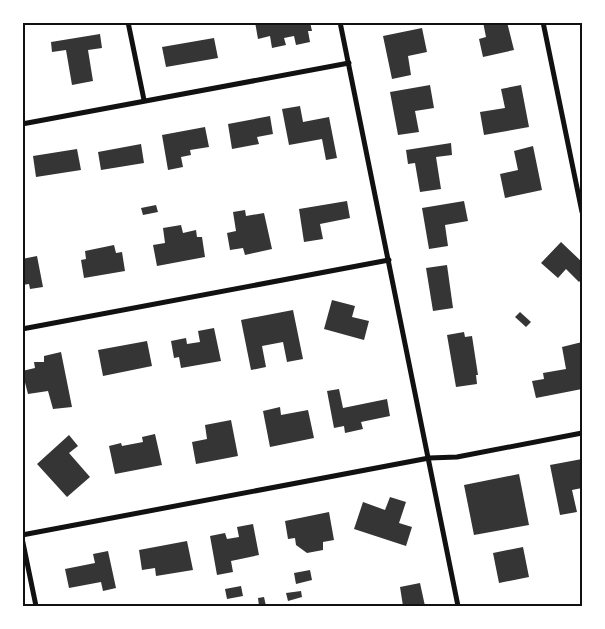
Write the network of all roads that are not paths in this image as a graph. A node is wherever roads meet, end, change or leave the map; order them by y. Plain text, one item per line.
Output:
1 (128, 22) edge
2 (340, 22) edge
3 (543, 22) edge
4 (349, 63) junction
5 (144, 100) junction
6 (22, 124) edge
7 (582, 212) edge
8 (388, 260) junction
9 (22, 329) edge
10 (582, 433) edge
11 (429, 458) junction
12 (22, 537) edge
13 (36, 606) edge
14 (458, 606) edge

1 - 5 street
2 - 4 street
3 - 7 street
4 - 5 street
4 - 8 street
5 - 6 street
8 - 9 street
8 - 11 street
10 - 11 street
11 - 12 street
11 - 14 street
12 - 13 street

